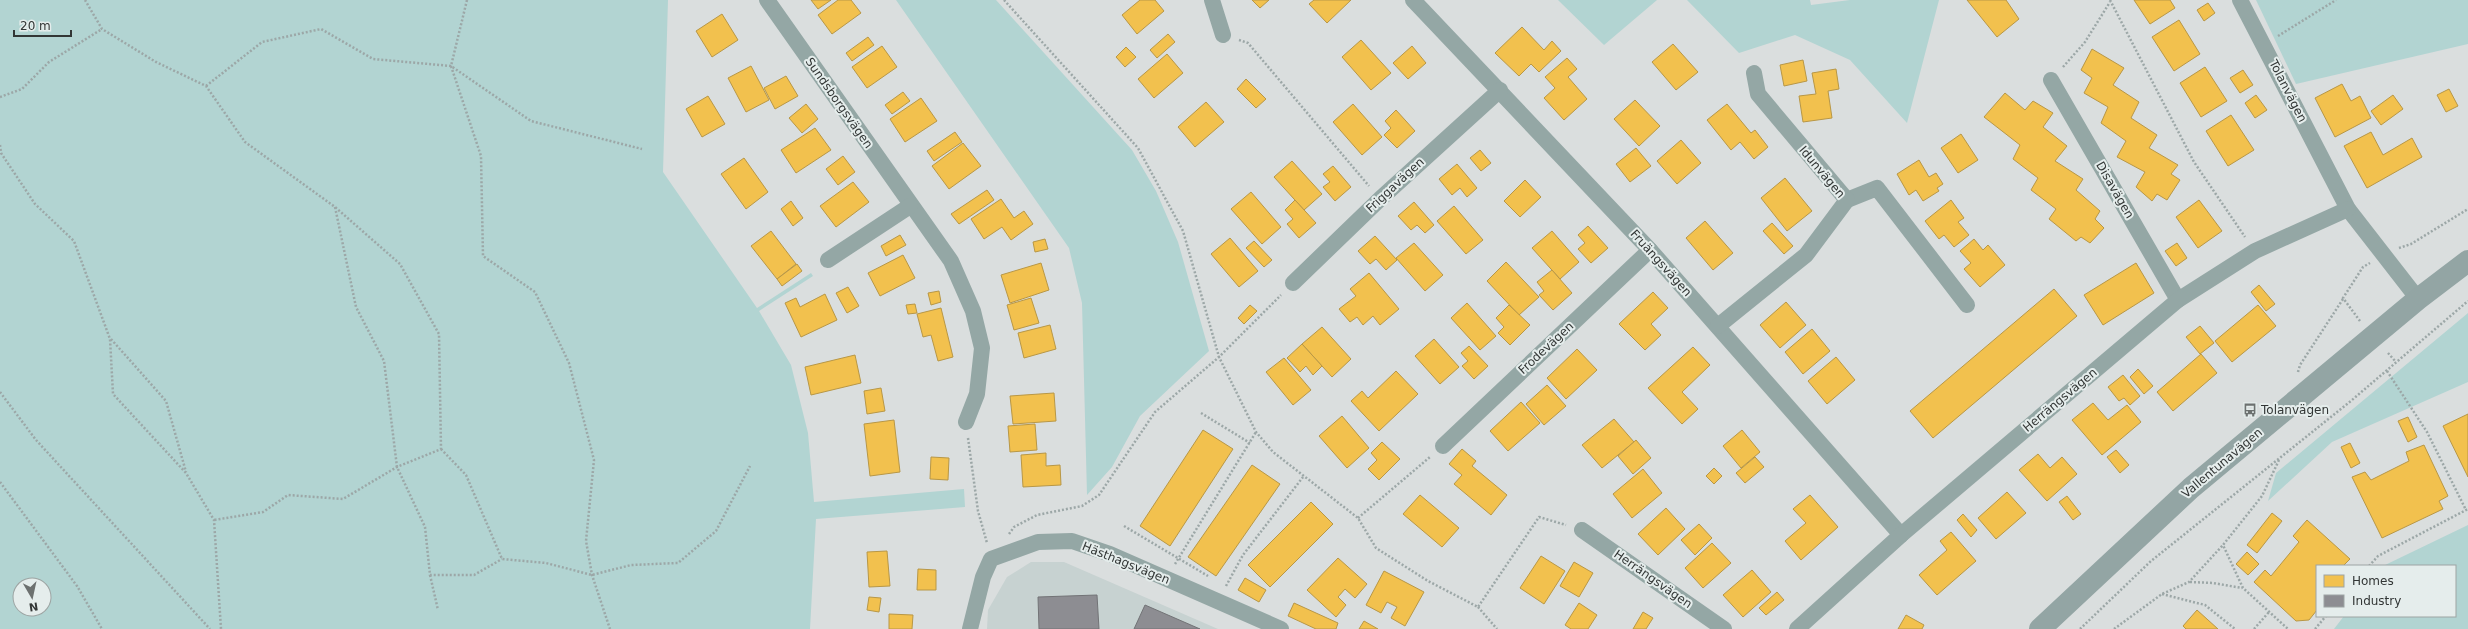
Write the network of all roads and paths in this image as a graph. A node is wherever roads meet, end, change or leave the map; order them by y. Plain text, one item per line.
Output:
1 (85, 0) edge
2 (467, 0) edge
3 (767, 0) edge
4 (1004, 0) edge
5 (1212, 0) edge
6 (1413, 0) edge
7 (2240, 0) edge
8 (2336, 0) edge
9 (2110, 1) edge
10 (102, 29) junction
11 (1223, 35) joint
12 (2264, 45) junction
13 (451, 66) junction
14 (1754, 72) dead end
15 (2051, 80) joint
16 (206, 86) junction
17 (1500, 90) junction
18 (0, 97) edge
19 (0, 145) edge
20 (642, 149) dead end
21 (0, 152) edge
22 (1380, 199) junction
23 (1847, 200) junction
24 (910, 206) junction
25 (336, 207) junction
26 (2348, 209) junction
27 (2468, 209) edge
28 (1650, 250) junction
29 (2255, 251) junction
30 (2385, 254) junction
31 (828, 260) dead end
32 (2468, 262) edge
33 (1293, 284) joint
34 (2343, 298) junction
35 (2418, 299) junction
36 (2178, 300) junction
37 (2468, 301) edge
38 (1967, 305) dead end
39 (2362, 324) dead end
40 (1718, 326) junction
41 (110, 339) junction
42 (2388, 353) dead end
43 (1219, 357) junction
44 (2396, 362) junction
45 (2387, 371) junction
46 (2296, 378) dead end
47 (0, 392) edge
48 (1201, 413) dead end
49 (966, 422) joint
50 (1256, 432) junction
51 (1250, 443) junction
52 (1443, 446) joint
53 (441, 449) junction
54 (2279, 460) junction
55 (750, 466) dead end
56 (397, 467) junction
57 (186, 473) junction
58 (1303, 477) junction
59 (0, 482) edge
60 (2467, 509) edge
61 (1358, 518) junction
62 (214, 520) junction
63 (1124, 526) dead end
64 (1582, 530) joint
65 (1901, 535) junction
66 (2223, 545) junction
67 (502, 559) junction
68 (991, 559) junction
69 (1179, 559) junction
70 (2370, 565) edge
71 (430, 575) junction
72 (592, 575) junction
73 (1166, 579) junction
74 (1212, 579) dead end
75 (2189, 582) junction
76 (1219, 583) dead end
77 (1226, 587) junction
78 (2243, 588) junction
79 (2162, 594) junction
80 (1218, 602) junction
81 (1478, 607) junction
82 (438, 610) dead end
83 (2269, 612) junction
84 (2325, 617) edge
85 (102, 629) edge
86 (210, 629) edge
87 (221, 629) edge
88 (610, 629) edge
89 (970, 629) edge
90 (1281, 629) edge
91 (1497, 629) edge
92 (1724, 629) edge
93 (1797, 629) edge
94 (2040, 629) edge
95 (2080, 629) edge
96 (2114, 629) edge
97 (2235, 629) edge
98 (2254, 629) edge
99 (2288, 629) edge
100 (2315, 629) edge

1 - 10 path
2 - 13 path
3 - 24 street, Sundsborgsvägen
4 - 43 path
5 - 11 street
6 - 17 street, Fruängsvägen
7 - 12 street, Tolanvägen
8 - 12 path
9 - 15 path
9 - 29 path
10 - 16 path
10 - 18 path
11 - 22 path
12 - 26 street, Tolanvägen
13 - 16 path
13 - 20 path
13 - 72 path
14 - 23 street, Idunvägen
15 - 36 street, Disavägen
16 - 25 path
17 - 22 street, Friggavägen
17 - 28 street, Fruängsvägen
19 - 21 path
21 - 41 path
22 - 33 street, Friggavägen
23 - 38 street
23 - 40 street, Idunvägen
24 - 31 street
24 - 49 street, Sundsborgsvägen
25 - 53 path
25 - 56 path
26 - 29 street, Herrängsvägen
26 - 30 street, Tolanvägen
27 - 30 path
28 - 40 street, Fruängsvägen
28 - 52 street, Frodevägen
29 - 36 street, Herrängsvägen
30 - 34 path
30 - 35 street, Tolanvägen
32 - 35 main road, Vallentunavägen
33 - 43 path
34 - 39 path
34 - 46 path
35 - 94 main road, Vallentunavägen
36 - 65 street, Herrängsvägen
37 - 44 path
40 - 65 street, Fruängsvägen
41 - 57 path
41 - 57 path
42 - 44 path
43 - 50 path
43 - 68 path
44 - 45 path
45 - 54 path
45 - 60 path
47 - 86 path
48 - 51 path
49 - 68 path
50 - 51 path
50 - 58 path
51 - 69 path
52 - 61 path
53 - 56 path
53 - 67 path
54 - 66 path
54 - 95 path
55 - 72 path
56 - 62 path
56 - 71 path
57 - 62 path
58 - 61 path
58 - 77 path
59 - 85 path
60 - 70 path
61 - 81 path
62 - 87 path
63 - 69 path
64 - 81 path
64 - 92 street, Herrängsvägen
65 - 93 street, Herrängsvägen
66 - 75 path
66 - 78 path
67 - 71 path
67 - 72 path
68 - 73 street, Hästhagsvägen
68 - 89 street
69 - 73 path
69 - 74 path
71 - 82 path
72 - 88 path
73 - 80 street, Hästhagsvägen
75 - 78 path
75 - 79 path
76 - 77 path
77 - 80 path
78 - 83 path
79 - 96 path
79 - 97 path
80 - 90 street, Hästhagsvägen
81 - 91 path
83 - 98 path
83 - 99 path
84 - 100 path

